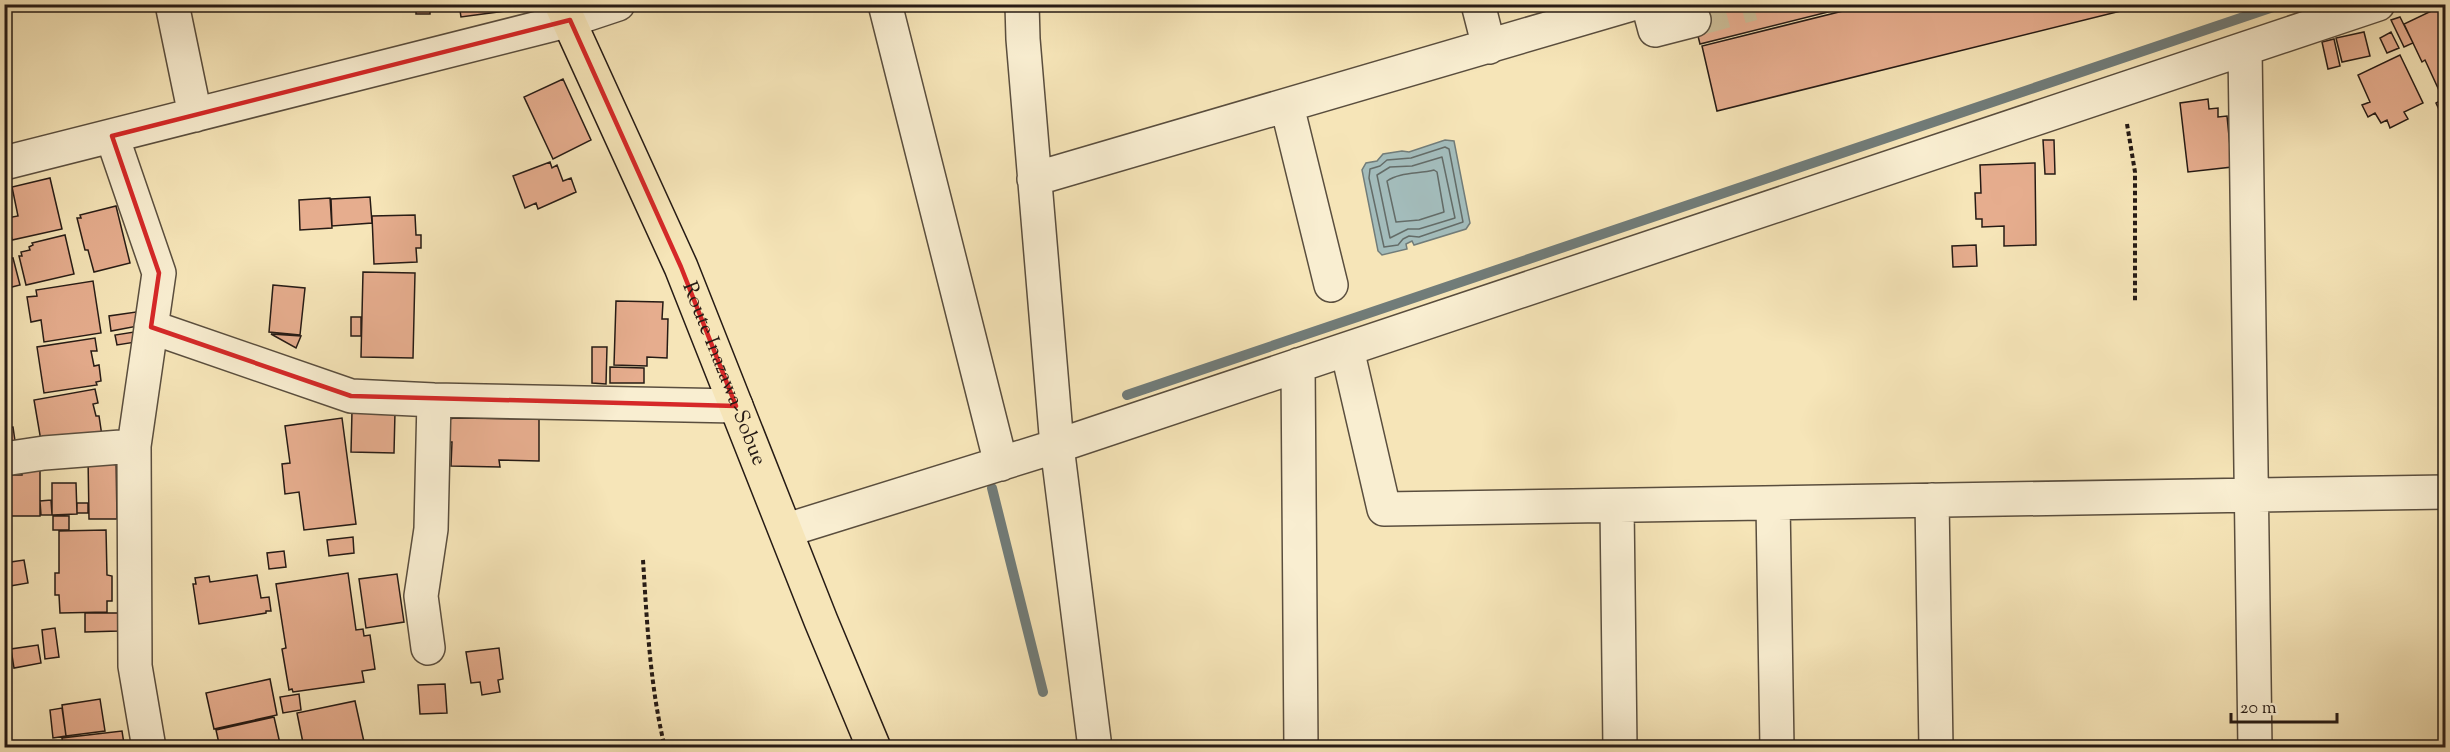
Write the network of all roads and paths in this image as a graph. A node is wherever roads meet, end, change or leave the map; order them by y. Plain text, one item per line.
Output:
1 (172, 4) edge
2 (618, 4) edge
3 (885, 4) edge
4 (1022, 4) edge
5 (1478, 4) edge
6 (1632, 4) edge
7 (1648, 4) edge
8 (2378, 4) edge
9 (565, 12) edge
10 (1568, 14) edge
11 (1694, 20) tunnel mouth
12 (1489, 47) junction
13 (2245, 49) junction
14 (2121, 90) junction
15 (1287, 106) junction
16 (195, 115) junction
17 (112, 136) junction
18 (4, 163) edge
19 (1034, 179) junction
20 (1331, 285) dead end
21 (2135, 303) dead end
22 (151, 327) junction
23 (1347, 349) junction
24 (1298, 365) junction
25 (434, 400) junction
26 (736, 406) junction
27 (134, 446) junction
28 (1057, 446) junction
29 (4, 459) edge
30 (1001, 464) junction
31 (2445, 492) edge
32 (2251, 495) junction
33 (1932, 500) junction
34 (1773, 503) junction
35 (1617, 506) junction
36 (786, 530) junction
37 (643, 560) dead end
38 (428, 648) dead end
39 (866, 745) edge
40 (149, 747) edge
41 (665, 747) edge
42 (1095, 747) edge
43 (1301, 747) edge
44 (1620, 747) edge
45 (1777, 747) edge
46 (1936, 747) edge
47 (2255, 747) edge

1 - 16 street
2 - 9 street
3 - 30 street
4 - 19 street
5 - 12 street
6 - 10 street
7 - 11 street
8 - 13 street
9 - 16 street
9 - 26 main road, Route Inazawa-Sobue
10 - 12 street
12 - 15 street
13 - 14 street
13 - 32 street
14 - 21 path
14 - 23 street
15 - 19 street
15 - 20 street
16 - 17 street
17 - 18 street
17 - 22 street
19 - 28 street
22 - 25 street
22 - 27 street
23 - 24 street
23 - 35 street
24 - 28 street
24 - 43 street
25 - 26 street
25 - 38 street
26 - 36 main road, Route Inazawa-Sobue
27 - 29 street
27 - 40 street
28 - 30 street
28 - 42 street
30 - 36 street
31 - 32 street
32 - 33 street
32 - 47 street
33 - 34 street
33 - 46 street
34 - 35 street
34 - 45 street
35 - 44 street
36 - 39 main road, Route Inazawa-Sobue
37 - 41 path

